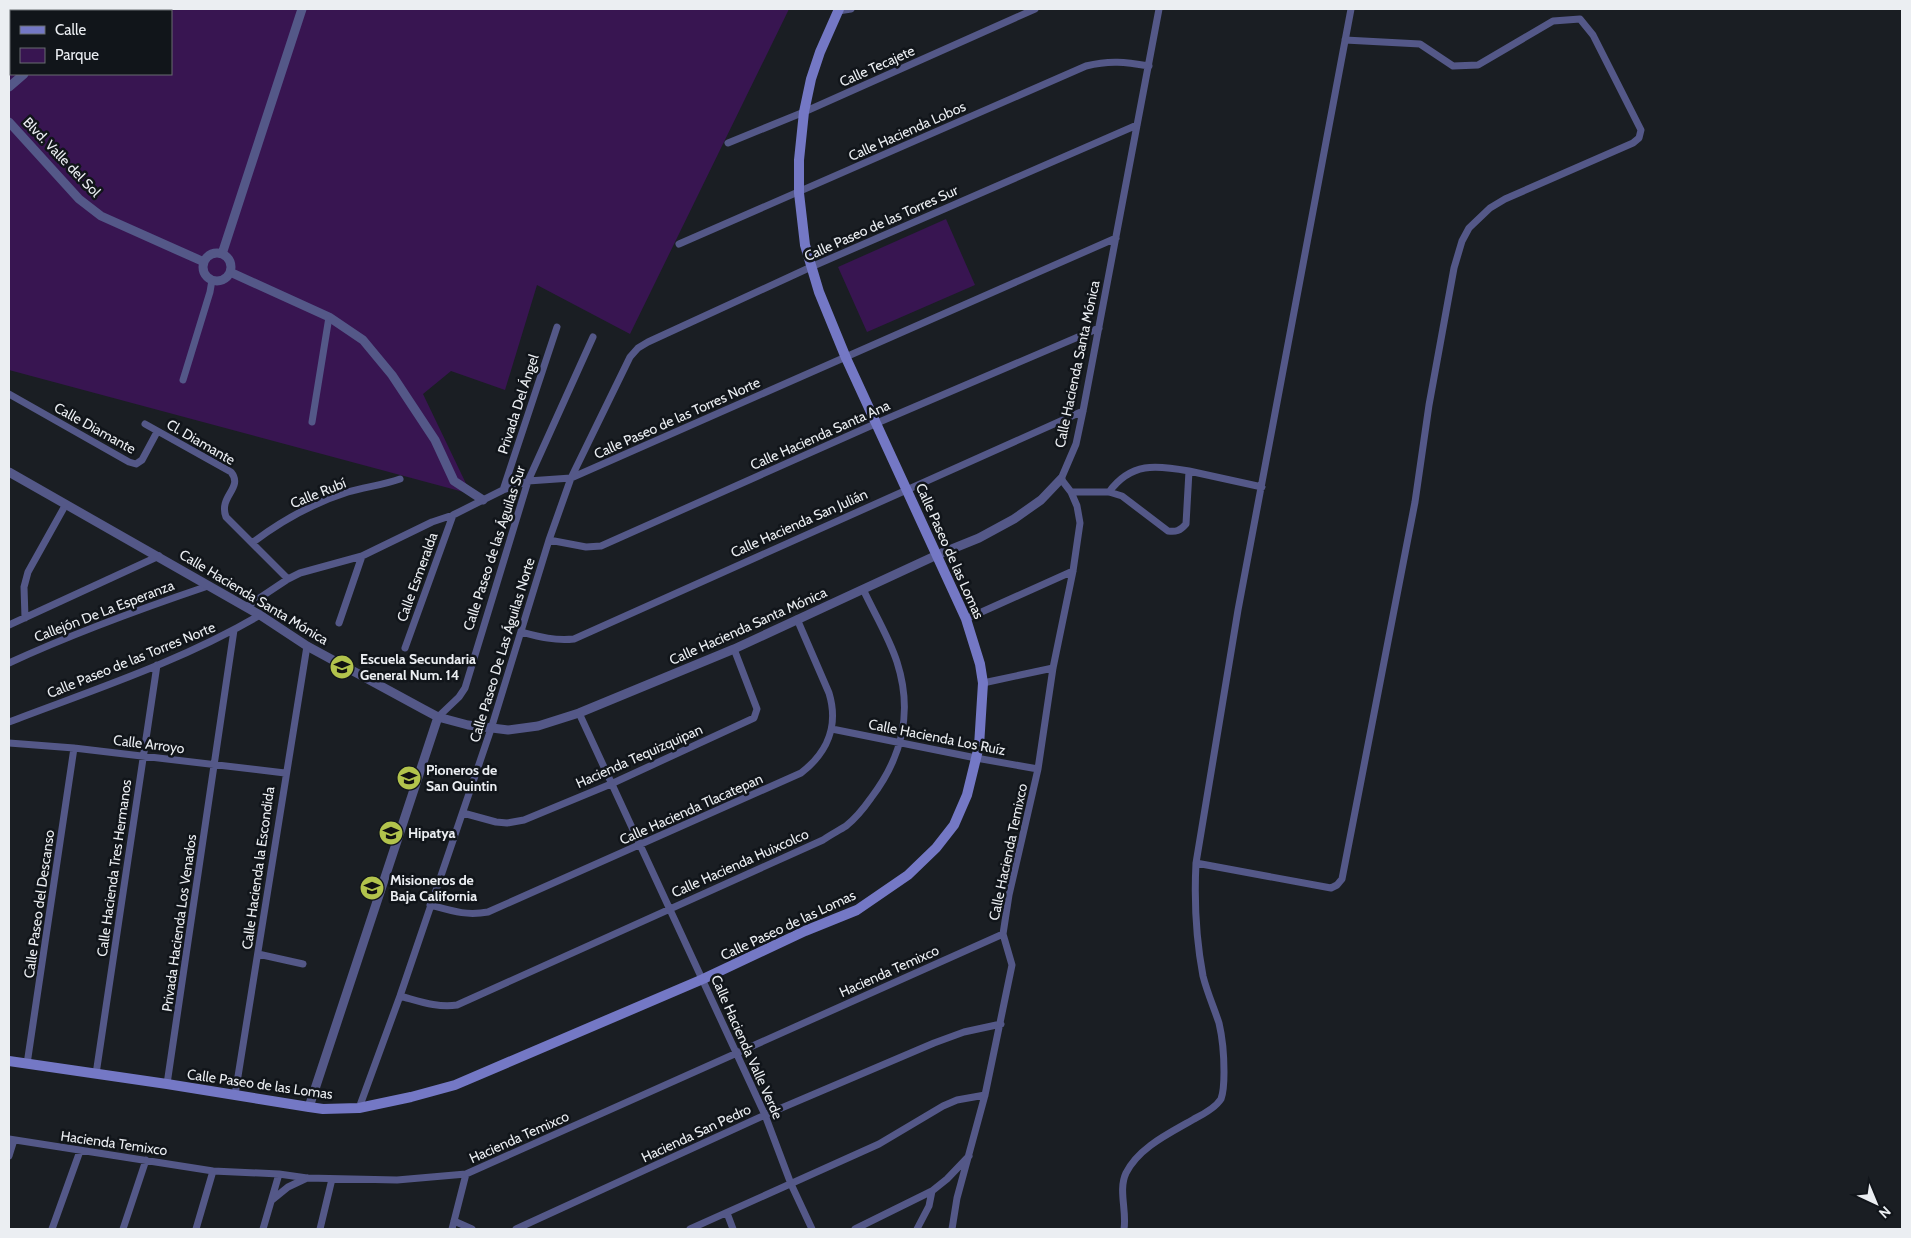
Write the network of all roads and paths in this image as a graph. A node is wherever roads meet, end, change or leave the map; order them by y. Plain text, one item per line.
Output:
1 (302, 9) edge
2 (851, 9) edge
3 (1035, 9) edge
4 (1159, 9) edge
5 (1351, 9) edge
6 (838, 10) edge
7 (1345, 40) junction
8 (1149, 66) junction
9 (23, 75) edge
10 (9, 86) edge
11 (804, 112) junction
12 (9, 122) edge
13 (1137, 125) junction
14 (728, 143) dead end
15 (799, 193) junction
16 (1116, 238) junction
17 (679, 244) dead end
18 (222, 254) junction
19 (204, 262) junction
20 (811, 267) junction
21 (230, 272) junction
22 (212, 280) junction
23 (329, 317) junction
24 (557, 327) dead end
25 (1099, 328) junction
26 (593, 337) dead end
27 (638, 348) joint
28 (846, 358) junction
29 (183, 380) dead end
30 (9, 394) edge
31 (1083, 410) junction
32 (312, 422) dead end
33 (877, 423) junction
34 (145, 424) dead end
35 (158, 432) junction
36 (1189, 471) junction
37 (9, 472) edge
38 (400, 478) dead end
39 (571, 478) junction
40 (1061, 479) junction
41 (528, 481) junction
42 (1262, 487) junction
43 (907, 488) junction
44 (503, 490) junction
45 (1071, 492) junction
46 (1109, 492) junction
47 (483, 500) junction
48 (66, 504) junction
49 (453, 515) junction
50 (549, 540) junction
51 (252, 543) junction
52 (937, 555) junction
53 (159, 556) junction
54 (362, 556) junction
55 (1073, 571) junction
56 (288, 579) junction
57 (208, 586) junction
58 (863, 589) junction
59 (246, 607) junction
60 (260, 615) junction
61 (25, 618) junction
62 (797, 619) junction
63 (966, 619) junction
64 (340, 623) dead end
65 (9, 625) edge
66 (234, 630) junction
67 (521, 632) junction
68 (307, 646) junction
69 (405, 648) dead end
70 (734, 649) junction
71 (9, 663) edge
72 (158, 665) junction
73 (1054, 668) junction
74 (983, 683) junction
75 (579, 713) junction
76 (438, 717) junction
77 (9, 722) edge
78 (832, 728) junction
79 (491, 729) junction
80 (901, 742) junction
81 (9, 743) edge
82 (74, 748) junction
83 (143, 756) junction
84 (976, 758) junction
85 (215, 766) junction
86 (1038, 769) junction
87 (285, 773) junction
88 (611, 784) junction
89 (462, 813) junction
90 (640, 845) junction
91 (1196, 863) junction
92 (430, 905) junction
93 (669, 909) junction
94 (1003, 934) junction
95 (258, 954) junction
96 (303, 964) dead end
97 (703, 979) junction
98 (400, 996) junction
99 (1001, 1024) junction
100 (736, 1053) junction
101 (9, 1062) edge
102 (27, 1064) junction
103 (96, 1074) junction
104 (167, 1084) junction
105 (235, 1095) junction
106 (985, 1095) junction
107 (309, 1108) junction
108 (359, 1108) junction
109 (765, 1115) junction
110 (11, 1140) edge
111 (80, 1150) junction
112 (969, 1155) junction
113 (9, 1156) edge
114 (146, 1160) junction
115 (213, 1171) junction
116 (279, 1174) junction
117 (466, 1174) junction
118 (307, 1178) junction
119 (332, 1179) junction
120 (791, 1184) junction
121 (932, 1191) junction
122 (272, 1201) junction
123 (727, 1213) junction
124 (454, 1221) junction
125 (52, 1229) edge
126 (123, 1229) edge
127 (196, 1229) edge
128 (263, 1229) edge
129 (320, 1229) edge
130 (452, 1229) edge
131 (472, 1229) edge
132 (516, 1229) edge
133 (690, 1229) edge
134 (733, 1229) edge
135 (812, 1229) edge
136 (855, 1229) edge
137 (917, 1229) edge
138 (952, 1229) edge
139 (1124, 1229) edge

1 - 18 street
2 - 6 street
3 - 11 street, Calle Tecajete
4 - 8 street, Calle Hacienda Santa Mónica
5 - 7 street
6 - 11 main road, Calle Paseo de las Lomas
7 - 42 street
7 - 91 street
8 - 13 street, Calle Hacienda Santa Mónica
8 - 15 street, Calle Hacienda Lobos
9 - 10 street
11 - 14 street, Calle Tecajete
11 - 15 main road, Calle Paseo de las Lomas
12 - 19 street, Blvd. Valle del Sol
13 - 16 street, Calle Hacienda Santa Mónica
13 - 20 street, Calle Paseo de las Torres Sur
15 - 17 street, Calle Hacienda Lobos
15 - 20 main road, Calle Paseo de las Lomas
16 - 25 street, Calle Hacienda Santa Mónica
16 - 28 street, Calle Paseo de las Torres Norte
18 - 19 street
18 - 21 street
19 - 22 street
20 - 27 street, Calle Paseo de las Torres Sur
20 - 28 main road, Calle Paseo de las Lomas
21 - 22 street
21 - 23 street
22 - 29 street
23 - 32 street
23 - 47 street
24 - 44 street, Privada Del Ángel
25 - 31 street, Calle Hacienda Santa Mónica
25 - 33 street, Calle Hacienda Santa Ana
26 - 41 street, Calle Paseo de las Águilas Sur
27 - 39 street, Calle Paseo De Las Águilas Norte
28 - 33 main road, Calle Paseo de las Lomas
28 - 39 street, Calle Paseo de las Torres Norte
30 - 35 street, Calle Diamante
31 - 40 street, Calle Hacienda Santa Mónica
31 - 43 street, Calle Hacienda San Julián
33 - 43 main road, Calle Paseo de las Lomas
33 - 50 street, Calle Hacienda Santa Ana
34 - 35 street, Cl. Diamante
35 - 51 street, Cl. Diamante
36 - 42 street
36 - 46 street
36 - 46 street
37 - 48 street, Calle Hacienda Santa Mónica
38 - 51 street, Calle Rubí
39 - 41 street, Calle Paseo de las Torres Norte
39 - 50 street, Calle Paseo De Las Águilas Norte
40 - 45 street, Calle Hacienda Temixco
40 - 52 street, Calle Hacienda Santa Mónica
41 - 44 street, Calle Paseo de las Torres Norte
41 - 76 street, Calle Paseo de las Águilas Sur
42 - 91 street
43 - 52 main road, Calle Paseo de las Lomas
43 - 67 street, Calle Hacienda San Julián
44 - 47 street, Calle Paseo de las Torres Norte
45 - 46 street
45 - 55 street, Calle Hacienda Temixco
47 - 49 street, Calle Paseo de las Torres Norte
48 - 53 street, Calle Hacienda Santa Mónica
48 - 61 street
49 - 54 street, Calle Paseo de las Torres Norte
49 - 69 street, Calle Esmeralda
50 - 67 street, Calle Paseo De Las Águilas Norte
51 - 56 street, Cl. Diamante
52 - 58 street, Calle Hacienda Santa Mónica
52 - 63 main road, Calle Paseo de las Lomas
53 - 57 street, Calle Hacienda Santa Mónica
53 - 61 street
54 - 56 street, Calle Paseo de las Torres Norte
54 - 64 street
55 - 63 street
55 - 73 street, Calle Hacienda Temixco
56 - 59 street, Calle Paseo de las Torres Norte
57 - 59 street, Calle Hacienda Santa Mónica
57 - 71 street, Callejón De La Esperanza
58 - 62 street, Calle Hacienda Santa Mónica
58 - 80 street, Calle Hacienda Huixcolco
59 - 60 street, Calle Hacienda Santa Mónica
60 - 66 street, Calle Paseo de las Torres Norte
60 - 68 street, Calle Hacienda Santa Mónica
61 - 65 street
62 - 70 street, Calle Hacienda Santa Mónica
62 - 78 street, Calle Hacienda Tlacatepan
63 - 74 main road, Calle Paseo de las Lomas
66 - 72 street, Calle Paseo de las Torres Norte
66 - 85 street, Privada Hacienda Los Venados
67 - 79 street, Calle Paseo De Las Águilas Norte
68 - 76 street, Calle Hacienda Santa Mónica
68 - 87 street, Calle Hacienda la Escondida
70 - 75 street, Calle Hacienda Santa Mónica
70 - 88 street, Hacienda Tequizquipan
72 - 77 street, Calle Paseo de las Torres Norte
72 - 83 street, Calle Hacienda Tres Hermanos
73 - 74 street
73 - 86 street, Calle Hacienda Temixco
74 - 84 main road, Calle Paseo de las Lomas
75 - 79 street, Calle Hacienda Santa Mónica
75 - 88 street, Calle Hacienda Valle Verde
76 - 79 street, Calle Hacienda Santa Mónica
76 - 107 street, Calle Paseo de las Águilas Sur
78 - 80 street, Calle Hacienda Los Ruíz
78 - 90 street, Calle Hacienda Tlacatepan
79 - 89 street, Calle Paseo De Las Águilas Norte
80 - 84 street, Calle Hacienda Los Ruíz
80 - 93 street, Calle Hacienda Huixcolco
81 - 82 street, Calle Arroyo
82 - 83 street, Calle Arroyo
82 - 102 street, Calle Paseo del Descanso
83 - 85 street, Calle Arroyo
83 - 103 street, Calle Hacienda Tres Hermanos
84 - 86 street, Calle Hacienda Los Ruíz
84 - 97 main road, Calle Paseo de las Lomas
85 - 87 street, Calle Arroyo
85 - 104 street, Privada Hacienda Los Venados
86 - 94 street, Calle Hacienda Temixco
87 - 95 street, Calle Hacienda la Escondida
88 - 89 street, Hacienda Tequizquipan
88 - 90 street, Calle Hacienda Valle Verde
89 - 92 street, Calle Paseo De Las Águilas Norte
90 - 92 street, Calle Hacienda Tlacatepan
90 - 93 street, Calle Hacienda Valle Verde
91 - 139 street
92 - 98 street, Calle Paseo De Las Águilas Norte
93 - 97 street, Calle Hacienda Valle Verde
93 - 98 street, Calle Hacienda Huixcolco
94 - 99 street, Calle Hacienda Temixco
94 - 100 street, Hacienda Temixco
95 - 96 street
95 - 105 street, Calle Hacienda la Escondida
97 - 100 street, Calle Hacienda Valle Verde
97 - 108 main road, Calle Paseo de las Lomas
98 - 108 street, Calle Paseo De Las Águilas Norte
99 - 106 street, Calle Hacienda Temixco
99 - 109 street, Hacienda San Pedro
100 - 109 street, Calle Hacienda Valle Verde
100 - 117 street, Hacienda Temixco
101 - 102 main road, Calle Paseo de las Lomas
102 - 103 main road, Calle Paseo de las Lomas
103 - 104 main road, Calle Paseo de las Lomas
104 - 105 main road, Calle Paseo de las Lomas
105 - 107 main road, Calle Paseo de las Lomas
106 - 112 street, Calle Hacienda Temixco
106 - 120 street
107 - 108 main road, Calle Paseo de las Lomas
109 - 120 street, Calle Hacienda Valle Verde
109 - 132 street, Hacienda San Pedro
110 - 111 street, Hacienda Temixco
110 - 113 street
111 - 114 street, Hacienda Temixco
111 - 125 street
112 - 121 street
112 - 138 street, Calle Hacienda Temixco
114 - 115 street, Hacienda Temixco
114 - 126 street
115 - 116 street, Hacienda Temixco
115 - 127 street
116 - 118 street, Hacienda Temixco
116 - 122 street
117 - 119 street, Hacienda Temixco
117 - 124 street
118 - 119 street, Hacienda Temixco
118 - 122 street
119 - 129 street
120 - 123 street
120 - 135 street, Calle Hacienda Valle Verde
121 - 136 street
121 - 137 street
122 - 128 street
123 - 133 street
123 - 134 street
124 - 130 street
124 - 131 street

